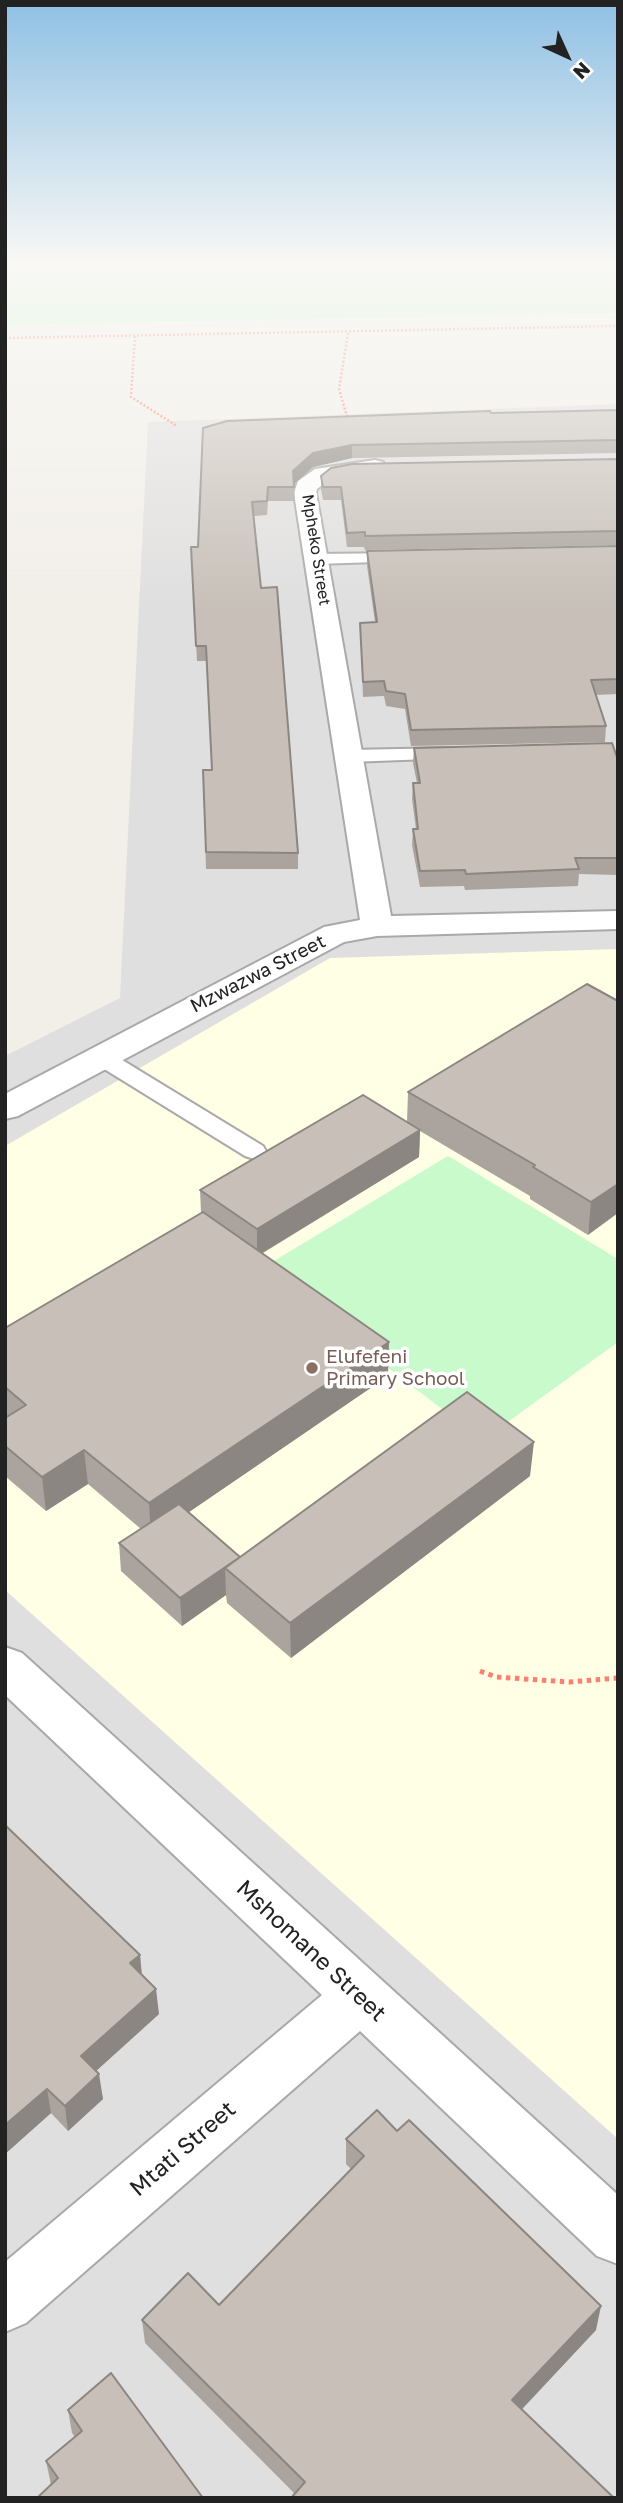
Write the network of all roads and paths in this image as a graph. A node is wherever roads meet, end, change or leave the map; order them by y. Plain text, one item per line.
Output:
1 (132, 377) edge
2 (341, 377) edge
3 (348, 421) edge
4 (177, 426) dead end
5 (401, 466) edge
6 (412, 557) edge
7 (316, 559) junction
8 (470, 753) edge
9 (349, 756) junction
10 (618, 920) edge
11 (377, 926) junction
12 (101, 1056) junction
13 (5, 1108) edge
14 (254, 1151) dead end
15 (5, 1666) edge
16 (480, 1671) dead end
17 (618, 1678) edge
18 (360, 1997) junction
19 (618, 2235) edge
20 (5, 2302) edge

1 - 4 path
2 - 3 path
5 - 7 street, Mpheko Street
6 - 7 lane
7 - 9 street, Mpheko Street
8 - 9 lane
9 - 11 street, Mpheko Street
10 - 11 street, Mzwazwa Street
11 - 12 street, Mzwazwa Street
12 - 13 street, Mzwazwa Street
12 - 14 lane
15 - 18 street, Mshomane Street
16 - 17 path
18 - 19 street, Mshomane Street
18 - 20 street, Mtati Street

